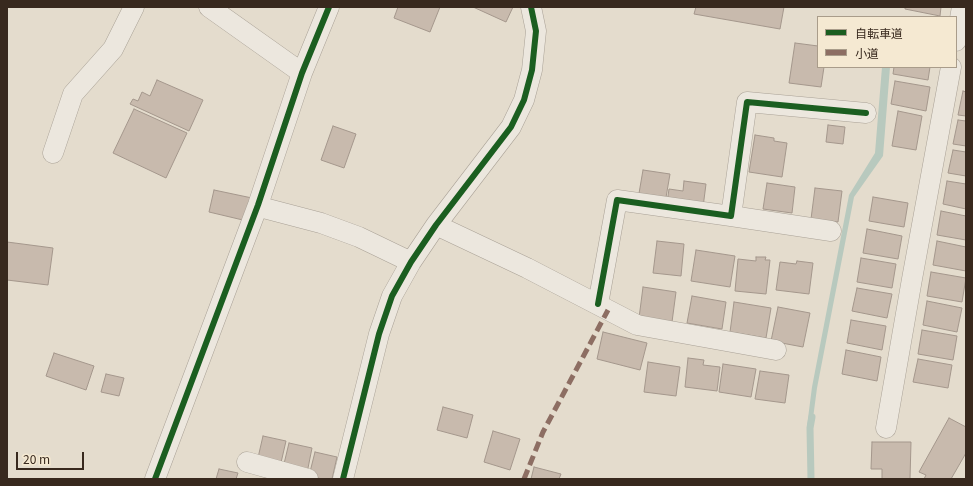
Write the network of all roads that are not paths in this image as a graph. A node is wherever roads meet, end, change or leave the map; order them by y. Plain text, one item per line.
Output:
1 (134, 7) edge
2 (208, 7) edge
3 (329, 7) edge
4 (531, 7) edge
5 (962, 7) edge
6 (957, 35) edge
7 (951, 68) edge
8 (302, 73) junction
9 (866, 113) dead end
10 (53, 154) dead end
11 (262, 207) junction
12 (731, 216) junction
13 (436, 225) junction
14 (831, 231) dead end
15 (411, 262) junction
16 (598, 304) junction
17 (776, 350) dead end
18 (886, 428) dead end
19 (247, 462) dead end
20 (155, 479) edge
21 (308, 479) edge
22 (343, 479) edge

1 - 10 street
2 - 8 street
3 - 8 street
4 - 13 street
5 - 6 street
7 - 18 street
8 - 11 street
9 - 12 street
11 - 15 street
11 - 20 street
12 - 14 street
12 - 16 street
13 - 15 street
13 - 16 street
15 - 22 street
16 - 17 street
19 - 21 street

